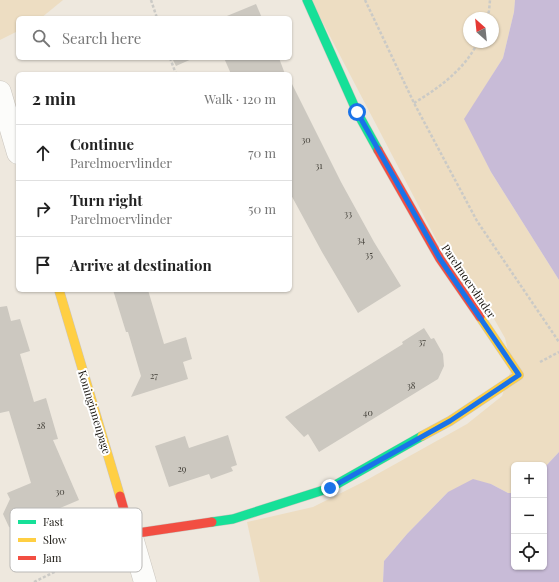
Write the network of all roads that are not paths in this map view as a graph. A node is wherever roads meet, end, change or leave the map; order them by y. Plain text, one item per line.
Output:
1 (307, 0) edge
2 (0, 92) edge
3 (16, 145) edge
4 (60, 292) edge
5 (123, 508) edge
6 (142, 532) edge
7 (142, 569) edge
8 (146, 582) edge

1 - 6 street, Parelmoervlinder
2 - 3 street
4 - 5 street, Koninginnenpage
7 - 8 street, Koninginnenpage

